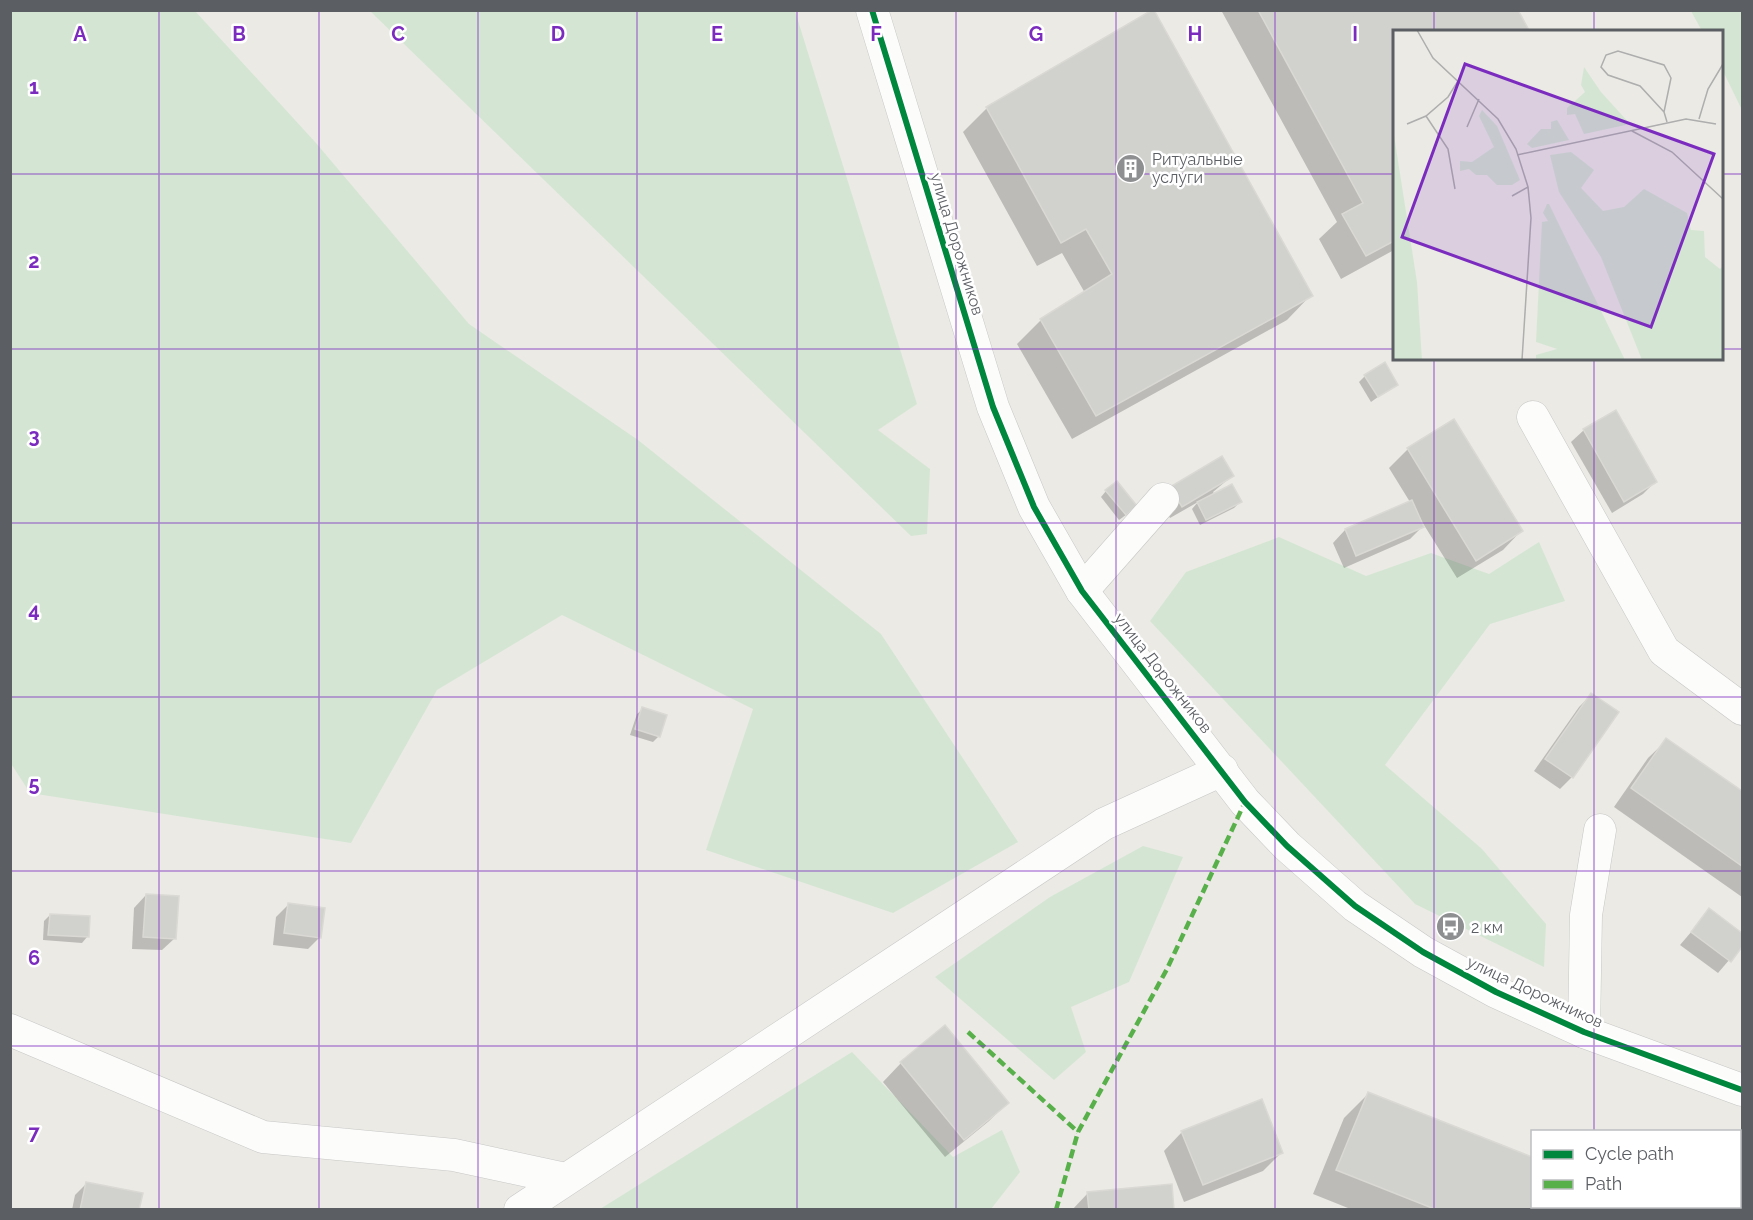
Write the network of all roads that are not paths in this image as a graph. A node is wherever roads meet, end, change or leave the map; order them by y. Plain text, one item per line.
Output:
1 (872, 10) edge
2 (1533, 417) dead end
3 (1163, 499) dead end
4 (1082, 591) junction
5 (1743, 709) edge
6 (1222, 770) junction
7 (1599, 830) dead end
8 (10, 1030) edge
9 (1584, 1032) junction
10 (1743, 1090) edge
11 (565, 1179) junction
12 (520, 1209) edge

1 - 4 street, улица Дорожников
2 - 5 street
3 - 4 street
4 - 6 street, улица Дорожников
6 - 9 street, улица Дорожников
6 - 11 street
7 - 9 street
8 - 11 street
9 - 10 street, улица Дорожников
11 - 12 street

